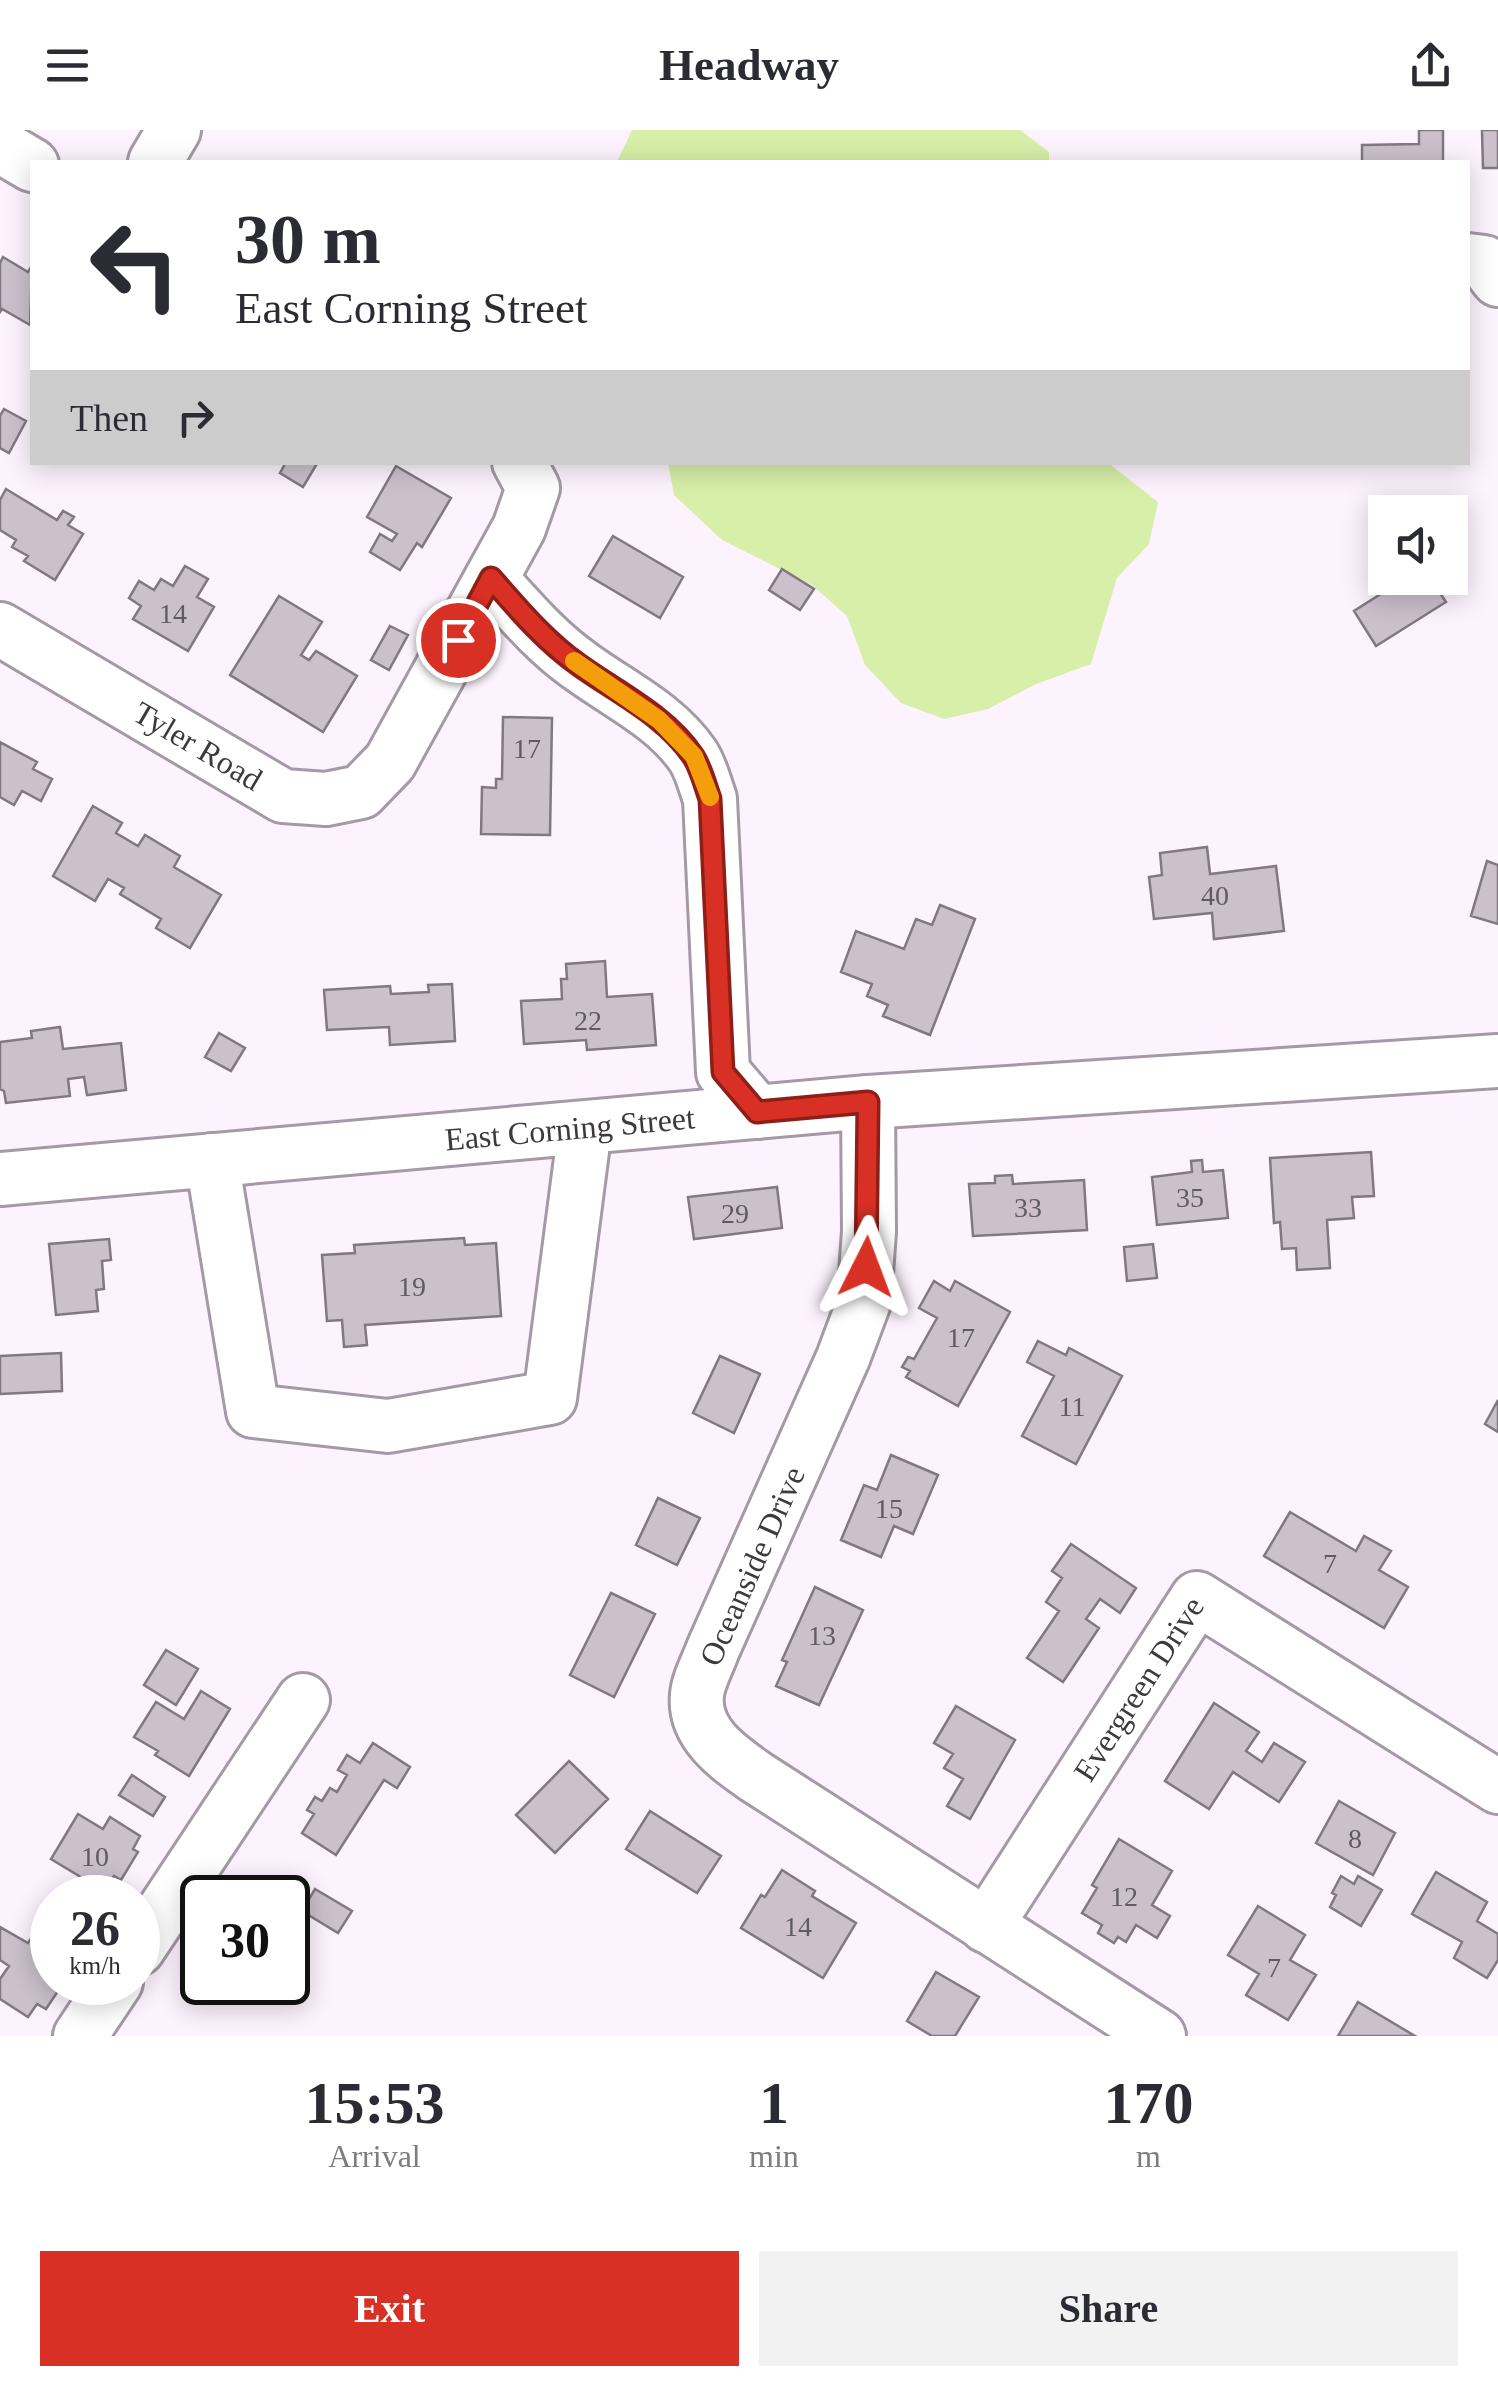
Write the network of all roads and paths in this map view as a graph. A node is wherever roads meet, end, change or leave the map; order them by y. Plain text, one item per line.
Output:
1 (174, 130) edge
2 (0, 146) edge
3 (155, 160) edge
4 (30, 165) edge
5 (1470, 260) edge
6 (1498, 280) edge
7 (520, 465) edge
8 (491, 578) junction
9 (0, 629) edge
10 (1498, 1061) edge
11 (868, 1102) junction
12 (757, 1112) junction
13 (585, 1128) junction
14 (212, 1160) junction
15 (0, 1179) edge
16 (303, 1700) dead end
17 (1498, 1787) edge
18 (160, 1916) edge
19 (986, 1926) junction
20 (101, 2005) edge
21 (80, 2036) edge
22 (1159, 2036) edge

1 - 3 street
2 - 4 street
5 - 6 street
7 - 8 street, Tyler Road
8 - 9 street, Tyler Road
8 - 12 street
10 - 11 street, East Corning Street
11 - 12 street, East Corning Street
11 - 19 street, Oceanside Drive
12 - 13 street, East Corning Street
13 - 14 street, East Corning Street
13 - 14 street
14 - 15 street, East Corning Street
16 - 18 street
17 - 19 street, Evergreen Drive
19 - 22 street, Oceanside Drive
20 - 21 street

